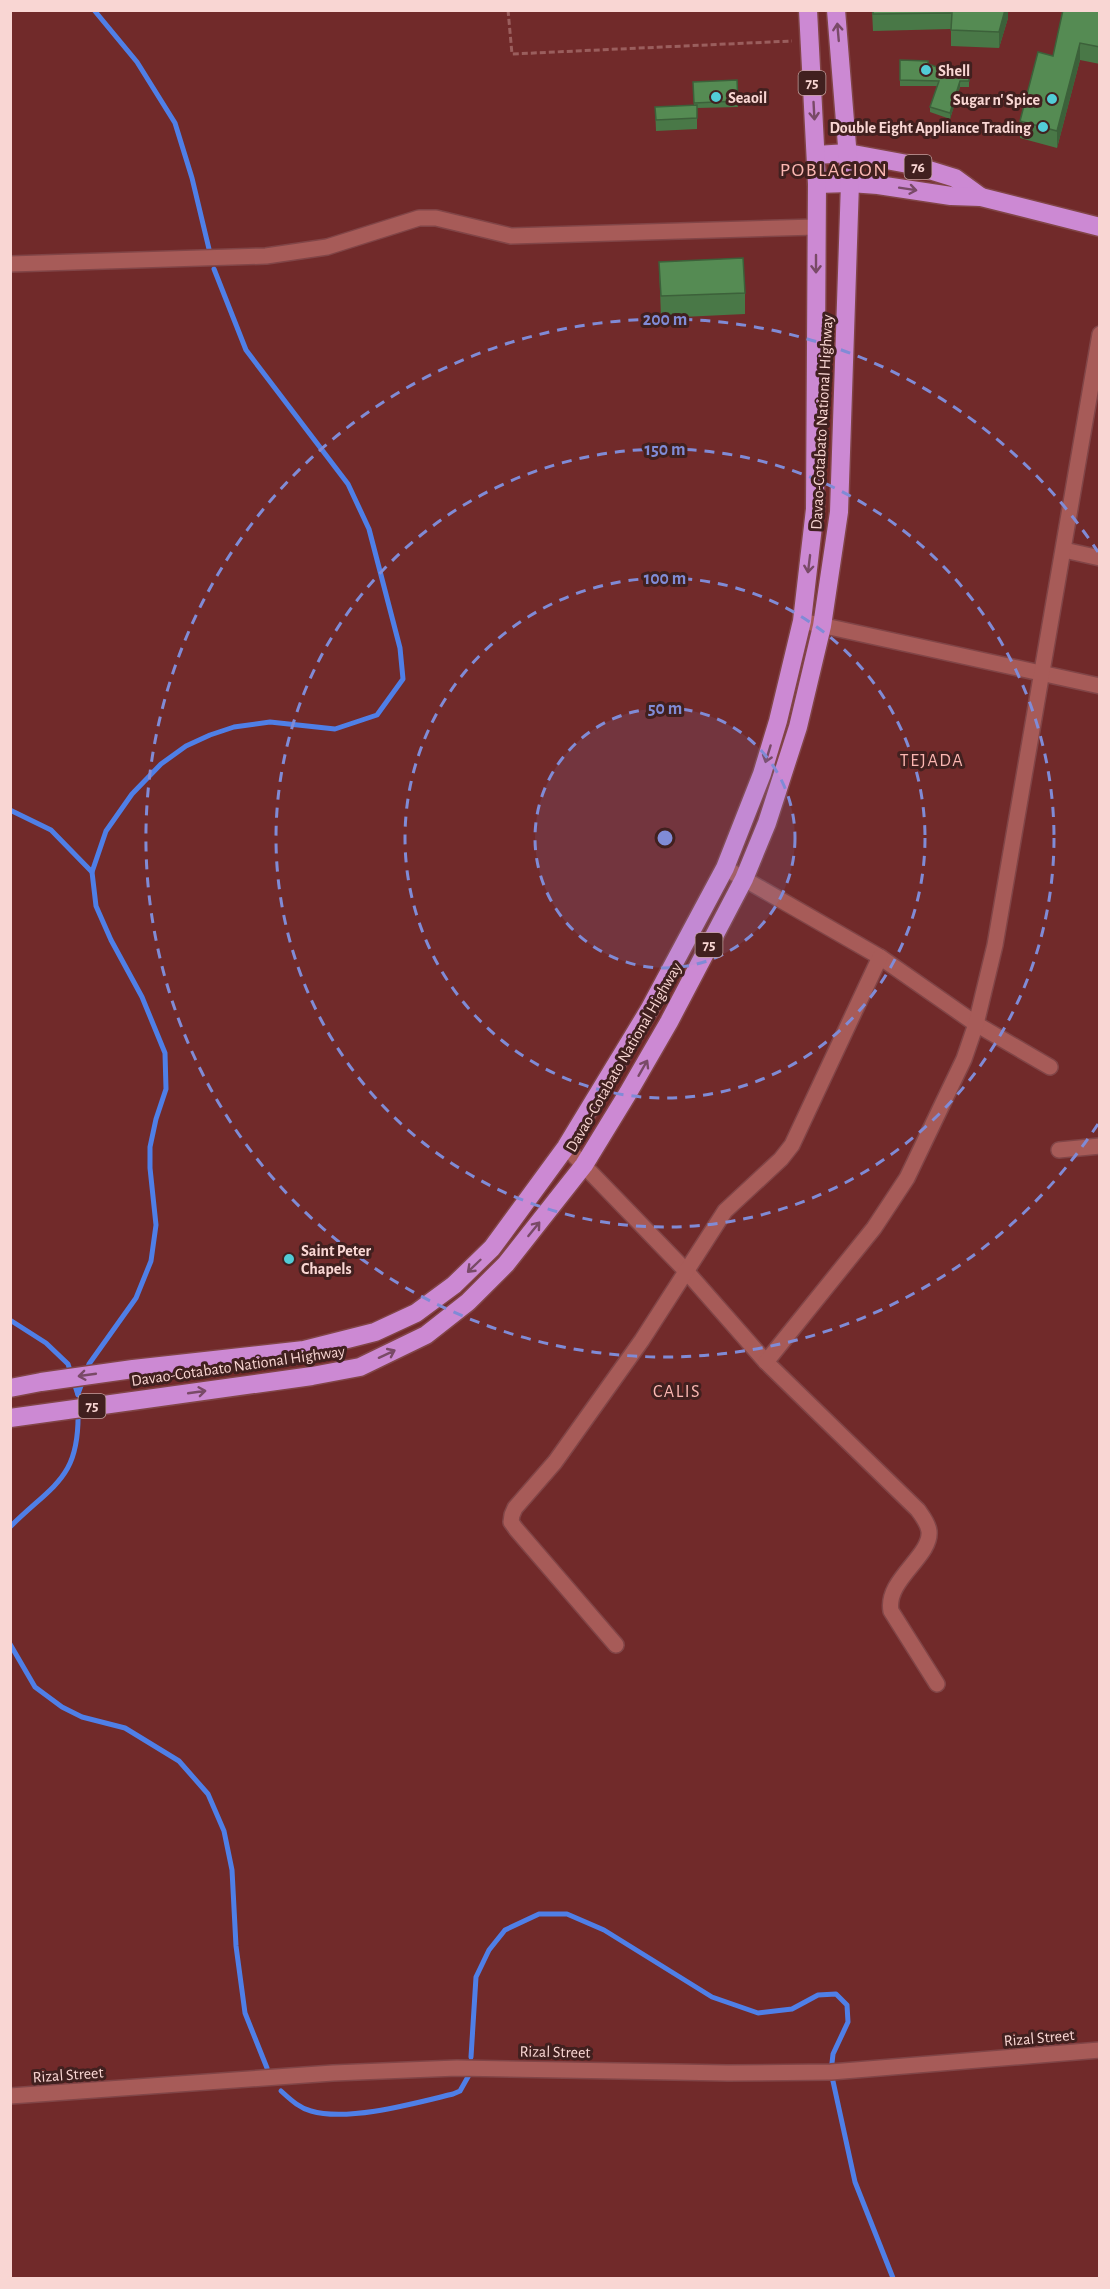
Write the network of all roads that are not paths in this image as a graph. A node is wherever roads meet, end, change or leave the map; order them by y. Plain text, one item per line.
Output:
1 (808, 10) edge
2 (836, 10) edge
3 (848, 153) junction
4 (816, 154) junction
5 (850, 183) junction
6 (816, 184) junction
7 (981, 197) junction
8 (1100, 226) edge
9 (816, 227) junction
10 (10, 264) edge
11 (1100, 334) edge
12 (1093, 420) edge
13 (1064, 550) junction
14 (1100, 558) edge
15 (802, 621) junction
16 (822, 626) junction
17 (1041, 672) junction
18 (1100, 686) edge
19 (725, 868) junction
20 (744, 879) junction
21 (880, 957) junction
22 (976, 1024) junction
23 (1050, 1067) dead end
24 (1100, 1146) edge
25 (566, 1147) junction
26 (1059, 1150) dead end
27 (584, 1165) junction
28 (687, 1272) junction
29 (766, 1362) junction
30 (10, 1388) edge
31 (10, 1418) edge
32 (616, 1646) dead end
33 (937, 1684) dead end
34 (1100, 2050) edge
35 (10, 2096) edge

1 -> 4 highway, Davao-Cotabato National Highway / 75
3 -> 2 highway, Davao-Cotabato National Highway / 75
3 - 4 highway, 76
3 - 5 highway, Davao-Cotabato National Highway / 75
3 - 7 highway, 76
4 - 6 highway, Davao-Cotabato National Highway / 75
5 - 6 highway, 76
5 -> 7 highway, 76
5 - 16 highway, Davao-Cotabato National Highway / 75
6 - 9 highway, Davao-Cotabato National Highway / 75
7 - 8 highway, 76
9 - 10 street
9 -> 15 highway, Davao-Cotabato National Highway / 75
11 - 12 street
12 - 13 street
13 - 14 street
13 - 17 street
15 - 16 street
15 -> 19 highway, Davao-Cotabato National Highway / 75
16 - 17 street
16 - 20 highway, Davao-Cotabato National Highway / 75
17 - 18 street
17 - 22 street
19 - 20 street
19 - 25 highway, Davao-Cotabato National Highway / 75
20 - 21 street
27 -> 20 highway, Davao-Cotabato National Highway / 75
21 - 22 street
21 - 28 street
22 - 23 street
22 - 29 street
24 - 26 street
25 - 27 street
25 -> 30 highway, Davao-Cotabato National Highway / 75
27 - 28 street
31 -> 27 highway, Davao-Cotabato National Highway / 75
28 - 29 street
28 - 32 street
29 - 33 street
34 - 35 street, Rizal Street

